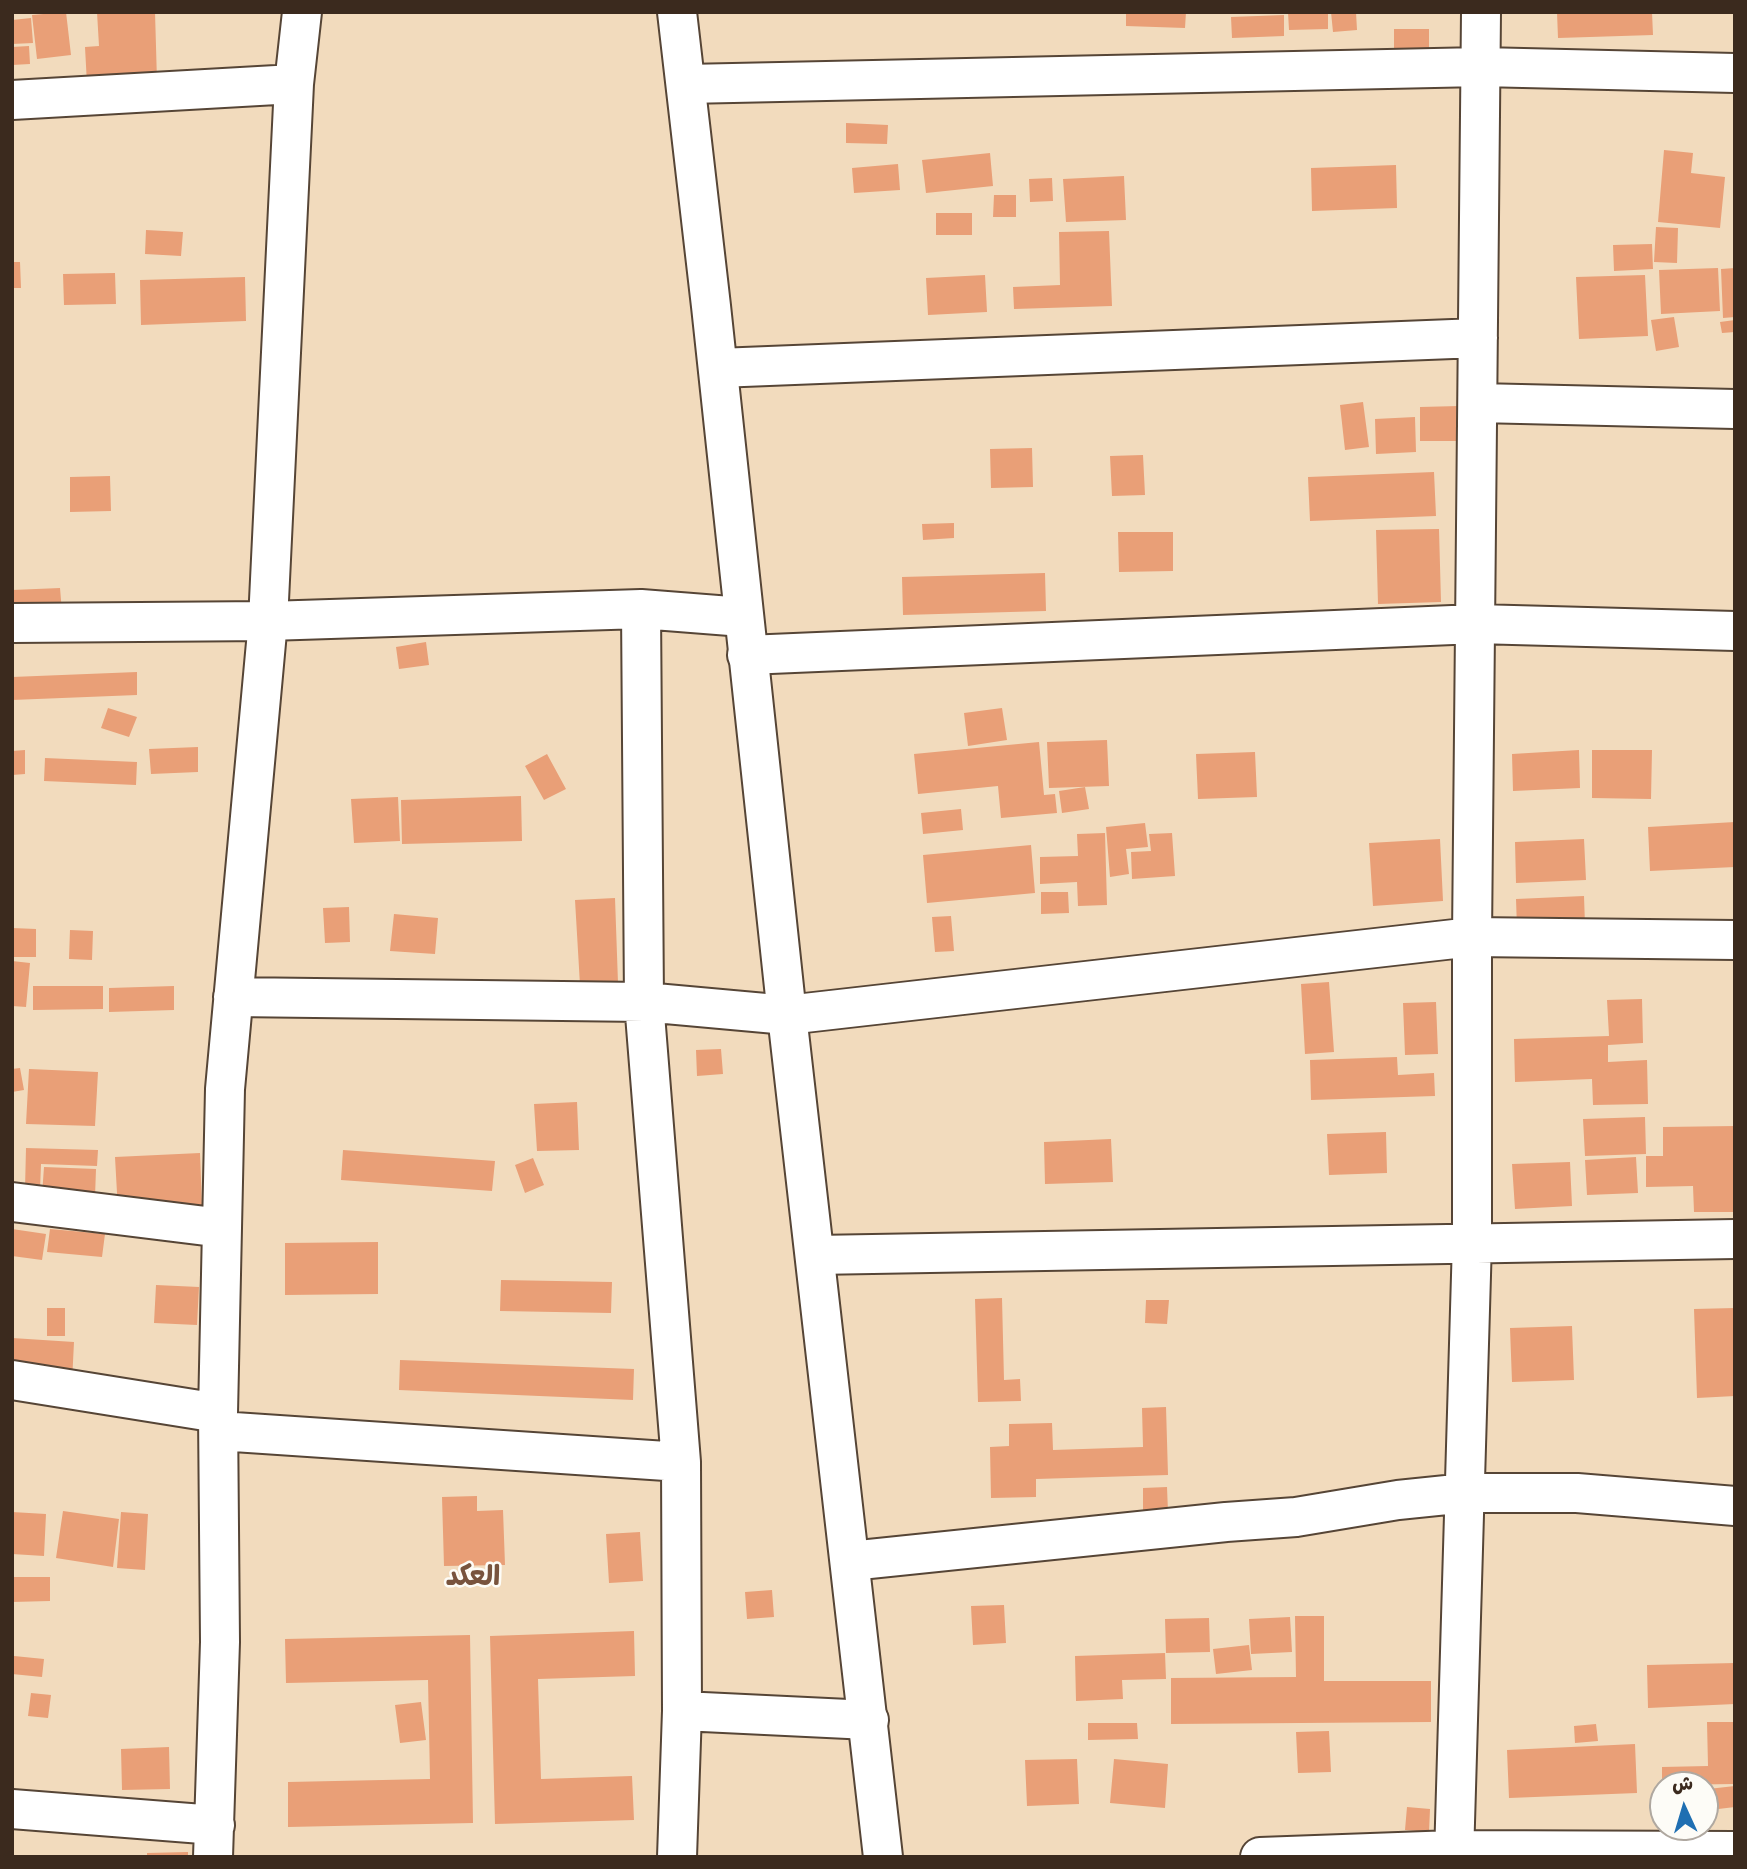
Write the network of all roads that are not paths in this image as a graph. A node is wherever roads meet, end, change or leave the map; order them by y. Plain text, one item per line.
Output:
1 (302, 12) edge
2 (677, 12) edge
3 (1481, 12) edge
4 (1481, 67) junction
5 (1735, 73) edge
6 (294, 84) junction
7 (685, 84) junction
8 (12, 100) edge
9 (1478, 338) junction
10 (718, 368) junction
11 (1478, 403) junction
12 (1735, 409) edge
13 (641, 609) junction
14 (743, 617) junction
15 (268, 621) junction
16 (12, 623) edge
17 (1476, 624) junction
18 (1735, 631) edge
19 (747, 655) junction
20 (1472, 937) junction
21 (1735, 940) edge
22 (233, 997) junction
23 (644, 1002) junction
24 (787, 1015) junction
25 (12, 1202) edge
26 (222, 1228) junction
27 (1735, 1239) edge
28 (1472, 1241) junction
29 (815, 1255) junction
30 (12, 1380) edge
31 (218, 1422) junction
32 (681, 1462) junction
33 (1466, 1493) junction
34 (1735, 1506) edge
35 (850, 1562) junction
36 (682, 1711) junction
37 (869, 1720) junction
38 (12, 1809) edge
39 (218, 1848) edge
40 (1735, 1851) edge
41 (1454, 1854) edge
42 (677, 1857) edge
43 (883, 1857) edge
44 (1260, 1857) edge

1 - 6 street
2 - 7 street
3 - 4 street
4 - 5 street
4 - 7 street
4 - 9 street
6 - 8 street
6 - 15 street
7 - 10 street
9 - 10 street
9 - 11 street
10 - 14 street
11 - 12 street
11 - 17 street
13 - 14 street
13 - 15 street
13 - 23 street
14 - 19 street
15 - 16 street
15 - 22 street
17 - 18 street
17 - 19 street
17 - 20 street
19 - 24 street
20 - 21 street
20 - 24 street
20 - 28 street
22 - 23 street
22 - 26 street
23 - 24 street
23 - 32 street
24 - 29 street
25 - 26 street
26 - 31 street
27 - 28 street
28 - 29 street
28 - 33 street
29 - 35 street
30 - 31 street
31 - 32 street
31 - 39 street
32 - 36 street
33 - 34 street
33 - 35 street
33 - 41 street
35 - 37 street
36 - 37 street
36 - 42 street
37 - 43 street
38 - 39 street
40 - 41 street
41 - 44 street

